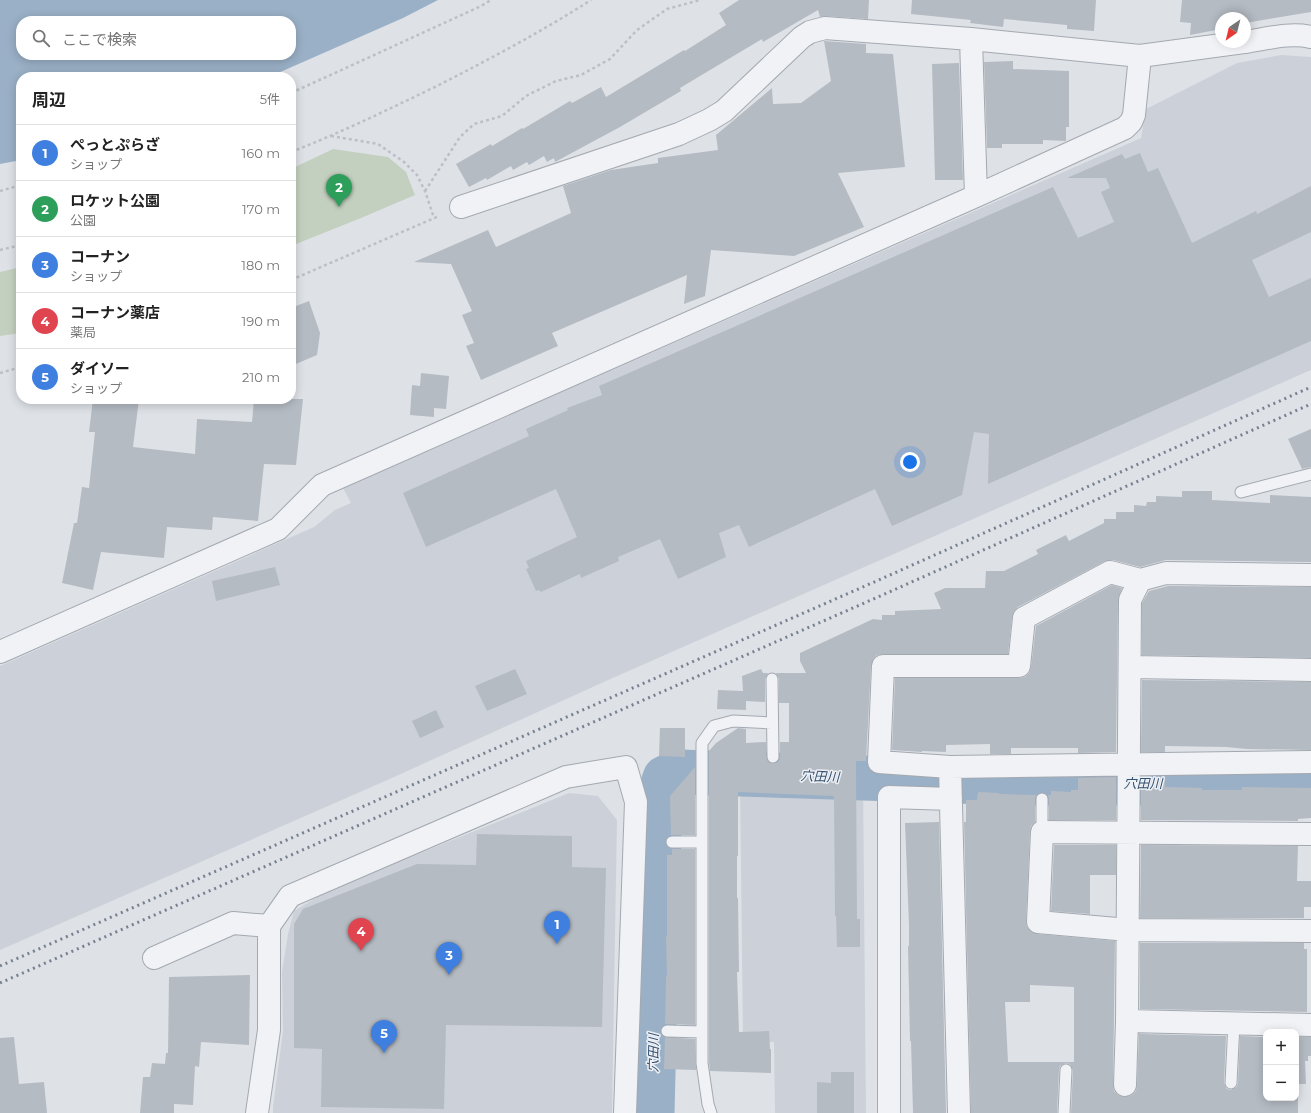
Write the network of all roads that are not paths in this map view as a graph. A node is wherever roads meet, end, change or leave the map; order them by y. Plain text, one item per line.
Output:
1 (1311, 37) edge
2 (971, 39) junction
3 (1251, 41) edge
4 (1215, 46) edge
5 (1140, 56) junction
6 (976, 196) junction
7 (461, 207) road end
8 (1311, 474) edge
9 (1241, 492) dead end
10 (1311, 575) edge
11 (1140, 580) junction
12 (0, 652) edge
13 (1130, 667) junction
14 (1311, 670) edge
15 (772, 679) dead end
16 (772, 723) junction
17 (773, 757) dead end
18 (1311, 762) edge
19 (1129, 765) junction
20 (951, 784) junction
21 (1042, 799) dead end
22 (1042, 832) junction
23 (1127, 833) junction
24 (1311, 834) edge
25 (672, 842) dead end
26 (702, 842) junction
27 (269, 926) junction
28 (1128, 930) junction
29 (1311, 931) edge
30 (154, 958) dead end
31 (1127, 1021) junction
32 (1234, 1023) junction
33 (1311, 1025) edge
34 (667, 1031) dead end
35 (702, 1032) junction
36 (1066, 1070) dead end
37 (1231, 1083) dead end
38 (1125, 1085) dead end
39 (257, 1113) edge
40 (625, 1113) edge
41 (711, 1113) edge
42 (889, 1113) edge
43 (959, 1113) edge
44 (1064, 1113) edge

1 - 3 street
2 - 5 street
2 - 6 street
2 - 7 street
4 - 5 street
5 - 6 street
6 - 12 street
8 - 9 lane
10 - 11 street
11 - 13 street
11 - 20 street
13 - 14 street
13 - 19 street
15 - 16 lane
16 - 17 lane
16 - 26 lane
18 - 19 street
19 - 20 street
19 - 23 street
20 - 42 street
20 - 43 street
21 - 22 lane
22 - 23 street
22 - 28 street
23 - 24 street
23 - 28 street
25 - 26 lane
26 - 35 lane
27 - 30 street
27 - 39 street
27 - 40 street
28 - 29 street
28 - 31 street
31 - 32 street
31 - 38 street
32 - 33 street
32 - 37 lane
34 - 35 lane
35 - 41 lane
36 - 44 lane

